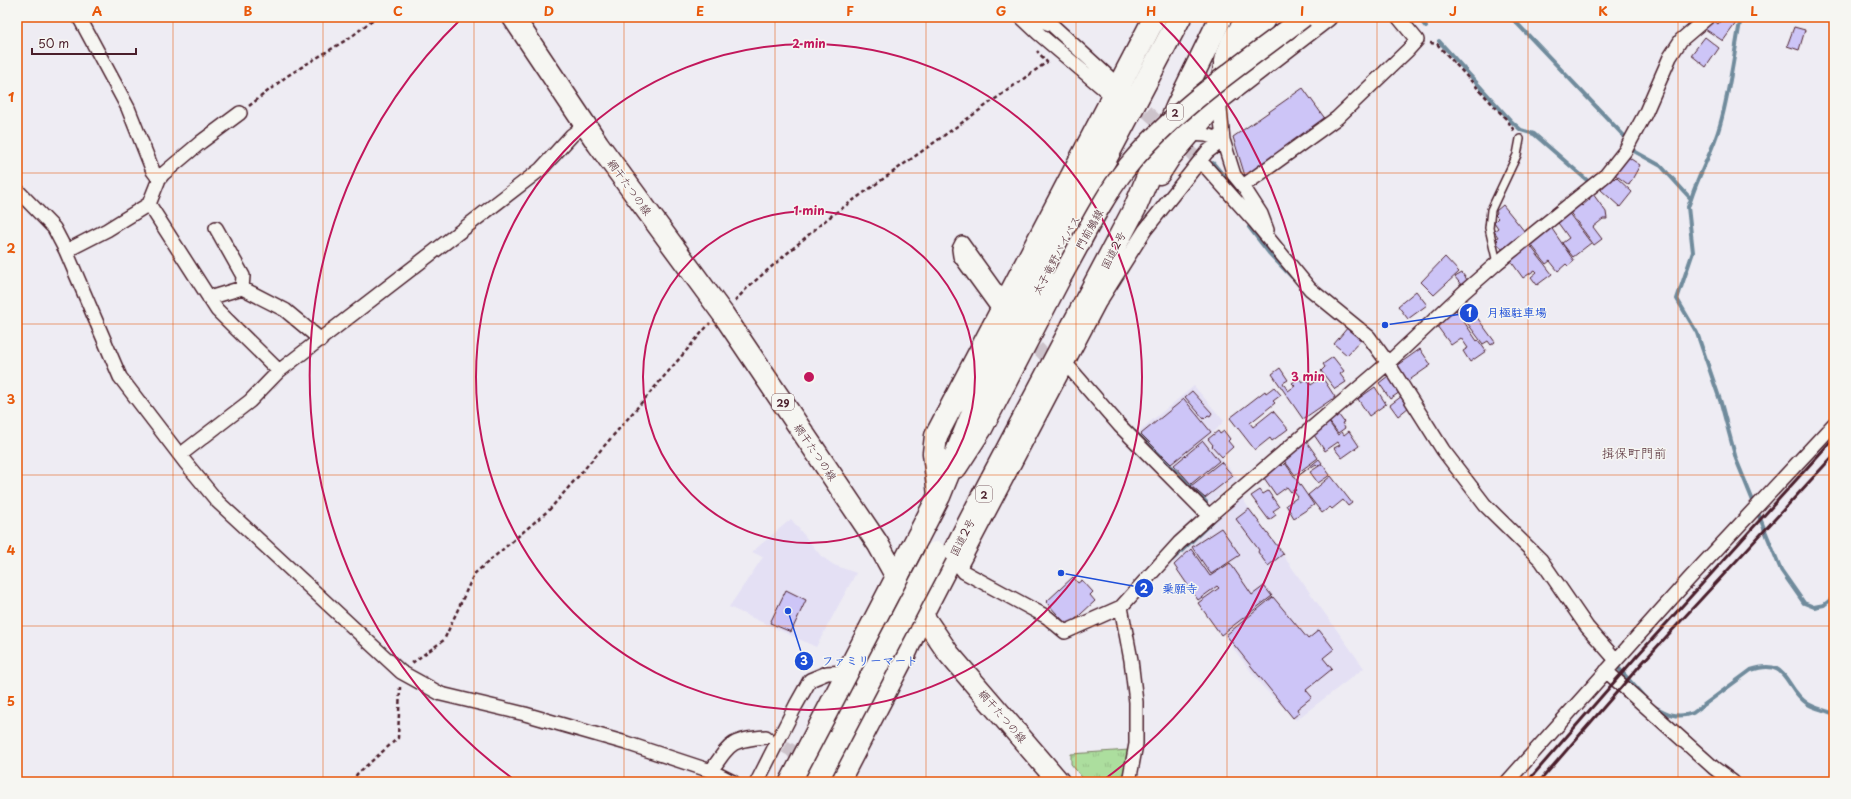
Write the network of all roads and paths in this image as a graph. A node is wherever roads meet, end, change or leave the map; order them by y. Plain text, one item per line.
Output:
1 (79, 17) edge
2 (376, 17) edge
3 (513, 17) edge
4 (1021, 17) edge
5 (1032, 17) edge
6 (1155, 17) edge
7 (1180, 17) edge
8 (1221, 17) edge
9 (1249, 17) edge
10 (1265, 17) edge
11 (1304, 17) edge
12 (1327, 17) edge
13 (1398, 17) edge
14 (1410, 17) edge
15 (1708, 17) edge
16 (1038, 33) junction
17 (1417, 40) junction
18 (1112, 88) junction
19 (1219, 99) junction
20 (1177, 107) junction
21 (1131, 112) junction
22 (240, 113) joint
23 (586, 125) junction
24 (1189, 134) junction
25 (1520, 139) joint
26 (1223, 140) junction
27 (1205, 166) tunnel mouth
28 (159, 179) junction
29 (1244, 186) junction
30 (17, 190) edge
31 (149, 204) junction
32 (1135, 208) junction
33 (216, 228) dead end
34 (1271, 241) junction
35 (66, 251) junction
36 (1497, 263) junction
37 (242, 288) junction
38 (209, 298) junction
39 (1093, 303) junction
40 (1001, 305) junction
41 (723, 314) junction
42 (1024, 314) junction
43 (321, 340) junction
44 (1063, 360) junction
45 (1388, 364) junction
46 (279, 371) junction
47 (1067, 377) tunnel mouth
48 (1834, 424) edge
49 (1120, 426) junction
50 (180, 455) junction
51 (997, 483) junction
52 (939, 496) junction
53 (1209, 516) junction
54 (897, 578) junction
55 (1121, 607) junction
56 (922, 614) junction
57 (1616, 660) junction
58 (1606, 671) junction
59 (401, 672) junction
60 (848, 672) junction
61 (882, 696) junction
62 (766, 736) tunnel mouth
63 (711, 771) junction
64 (352, 782) edge
65 (733, 782) edge
66 (758, 782) edge
67 (791, 782) edge
68 (816, 782) edge
69 (838, 782) edge
70 (850, 782) edge
71 (1059, 782) edge
72 (1129, 782) edge
73 (1507, 782) edge
74 (1733, 782) edge

1 - 28 street
2 - 22 path
3 - 23 main road, 網干たつの線 / 29
4 - 16 street
5 - 18 street
6 - 18 highway
7 - 21 highway, 太子竜野バイパス
8 - 20 highway, 2
9 - 19 main road
10 - 19 highway
11 - 52 main road, 門前鵤線, bridge
12 - 19 main road
13 - 17 street
14 - 17 street
15 - 36 street
16 - 18 street
16 - 41 path
17 - 25 path
17 - 29 street
18 - 21 street
18 - 40 highway
19 - 24 highway
19 - 26 street
20 - 32 highway, 2
20 - 68 highway, 2, bridge
21 - 42 highway, 太子竜野バイパス
22 - 28 street
23 - 41 main road, 網干たつの線 / 29
23 - 43 street
24 - 26 street
24 - 32 highway
25 - 36 lane
26 - 29 street
26 - 39 street
27 - 34 street
28 - 31 street
29 - 34 street
30 - 35 street
31 - 35 street
31 - 38 street
32 - 39 highway, 国道2号 / 2
33 - 37 street
34 - 45 street
35 - 50 street
36 - 45 street
37 - 38 street
37 - 43 street
38 - 46 street
39 - 44 highway, 国道2号 / 2
40 - 42 street
40 - 52 highway
41 - 54 main road, 網干たつの線 / 29
41 - 59 path
42 - 52 highway, 太子竜野バイパス
43 - 46 street
44 - 49 street
44 - 51 highway, 国道2号 / 2
45 - 53 street
45 - 57 street
46 - 50 street
47 - 49 street
48 - 57 street
49 - 53 street
50 - 59 street
51 - 55 street
51 - 56 highway, 国道2号 / 2
52 - 54 highway
53 - 55 street
54 - 56 main road, 網干たつの線 / 29
54 - 60 highway
55 - 72 street
56 - 61 highway, 国道2号 / 2
56 - 71 main road, 網干たつの線 / 29
57 - 58 street
58 - 73 street
58 - 74 street
59 - 63 street
59 - 64 path
60 - 66 street
60 - 67 highway
61 - 69 highway, 国道2号 / 2
61 - 70 street
62 - 63 street
63 - 65 street

